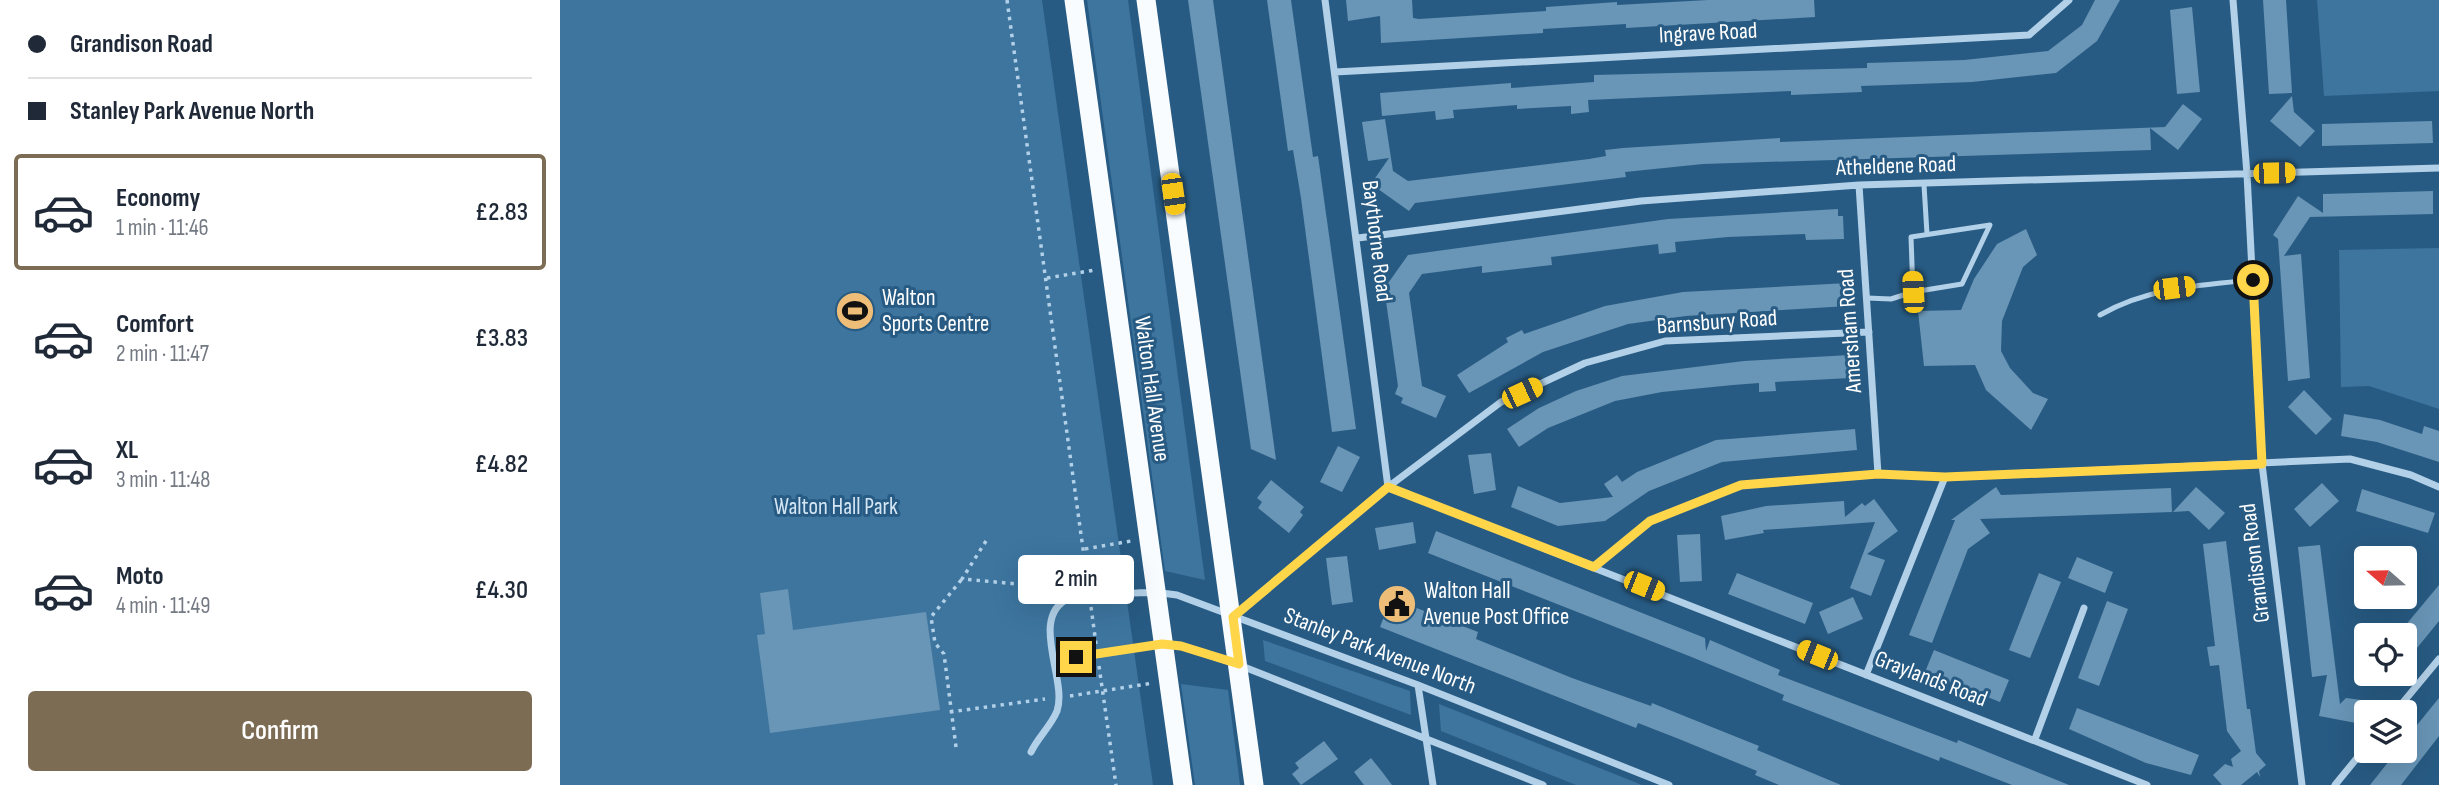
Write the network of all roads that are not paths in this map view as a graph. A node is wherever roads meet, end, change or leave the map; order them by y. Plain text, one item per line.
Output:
1 (1074, 0) edge
2 (1146, 0) edge
3 (1325, 0) edge
4 (2069, 0) edge
5 (2233, 0) edge
6 (1335, 72) junction
7 (2439, 168) edge
8 (2247, 174) junction
9 (1924, 185) junction
10 (1859, 186) junction
11 (1927, 234) junction
12 (1357, 237) junction
13 (2253, 280) junction
14 (1913, 292) junction
15 (1867, 298) junction
16 (2100, 315) dead end
17 (1870, 332) junction
18 (2262, 464) junction
19 (1878, 474) junction
20 (1945, 477) junction
21 (2439, 486) edge
22 (1388, 487) junction
23 (1594, 567) junction
24 (1155, 591) junction
25 (2084, 608) dead end
26 (1233, 617) junction
27 (1162, 644) junction
28 (2439, 659) edge
29 (1054, 661) junction
30 (1239, 664) junction
31 (1866, 675) junction
32 (1418, 685) junction
33 (2405, 700) edge
34 (1427, 739) junction
35 (2035, 739) junction
36 (1031, 752) dead end
37 (2354, 762) edge
38 (1183, 785) edge
39 (1254, 785) edge
40 (1433, 785) edge
41 (1543, 785) edge
42 (1669, 785) edge
43 (2147, 785) edge
44 (2302, 785) edge
45 (2335, 785) edge

1 - 24 highway, Walton Hall Avenue
2 - 26 highway, Walton Hall Avenue
3 - 6 street, Baythorne Road
4 - 6 street, Ingrave Road
5 - 8 street, Grandison Road
6 - 12 street, Baythorne Road
7 - 8 street, Atheldene Road
8 - 9 street, Atheldene Road
8 - 13 street, Grandison Road
9 - 10 street, Atheldene Road
9 - 11 lane
10 - 12 street, Atheldene Road
10 - 15 street, Amersham Road
11 - 14 lane
11 - 14 lane
12 - 22 street, Baythorne Road
13 - 16 lane
13 - 18 street, Grandison Road
14 - 15 lane
15 - 17 street, Amersham Road
17 - 19 street, Amersham Road
17 - 22 street, Barnsbury Road
18 - 20 street
18 - 21 street
18 - 44 street, Grandison Road
19 - 20 street
19 - 23 street
20 - 31 street
22 - 23 street, Graylands Road
22 - 26 street, Barnsbury Road
23 - 31 street, Graylands Road
24 - 26 street, Stanley Park Avenue North
24 - 27 highway, Walton Hall Avenue
24 - 29 street, Stanley Park Avenue North
25 - 35 street
26 - 30 highway, Walton Hall Avenue
26 - 32 street, Stanley Park Avenue North
27 - 29 street
27 - 30 street
27 - 38 highway, Walton Hall Avenue
28 - 33 street
29 - 36 street
30 - 34 street
30 - 39 highway, Walton Hall Avenue
31 - 35 street, Graylands Road
32 - 34 street
32 - 42 street, Stanley Park Avenue North
34 - 40 street
34 - 41 street
35 - 43 street, Graylands Road
37 - 45 street

